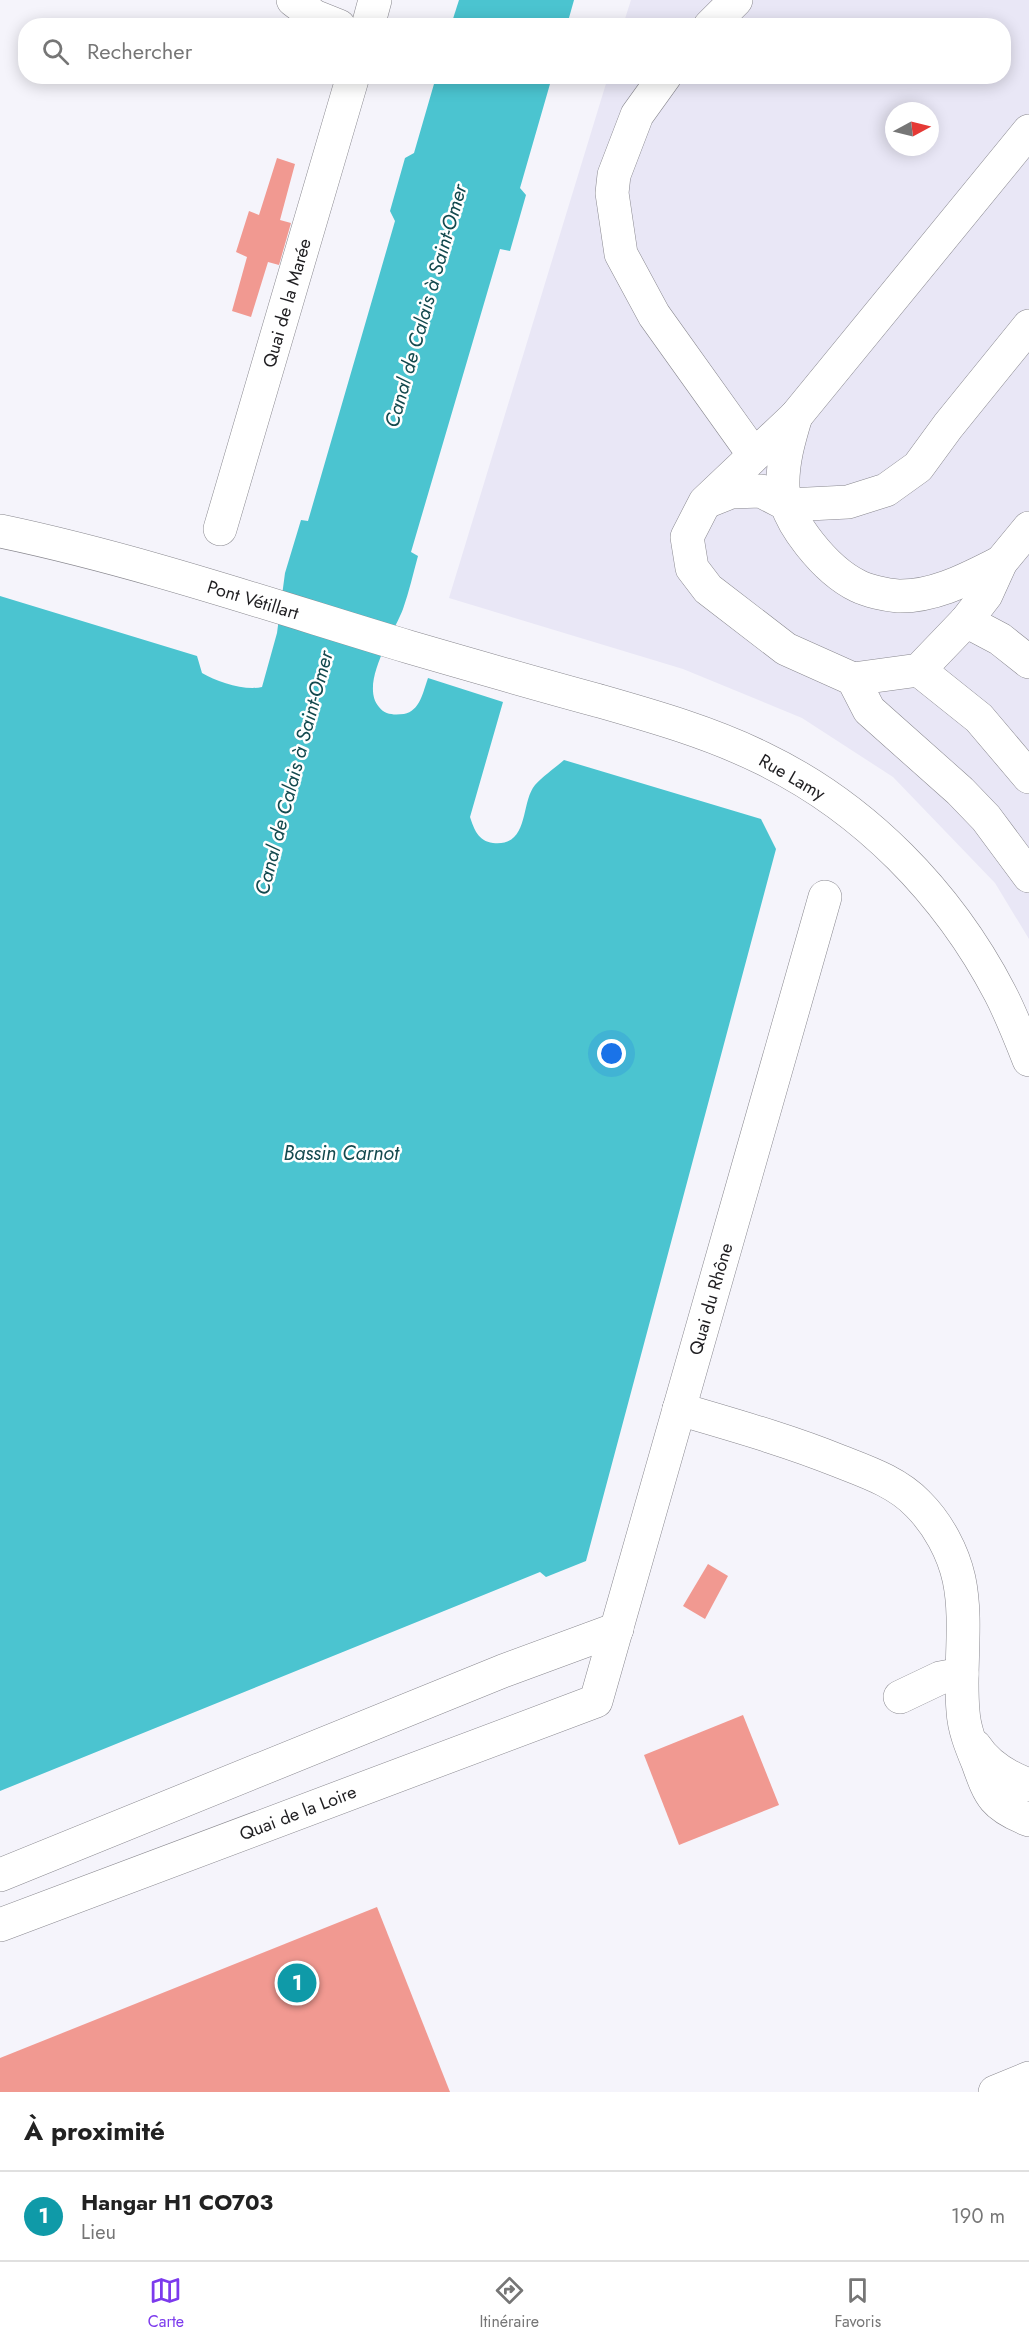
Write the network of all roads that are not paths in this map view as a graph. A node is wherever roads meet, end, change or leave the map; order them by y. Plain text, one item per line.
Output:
1 (293, 0) edge
2 (375, 0) edge
3 (736, 0) edge
4 (319, 18) edge
5 (370, 18) edge
6 (718, 18) edge
7 (351, 84) edge
8 (659, 84) edge
9 (1029, 130) edge
10 (1029, 326) edge
11 (796, 416) junction
12 (754, 454) junction
13 (705, 502) junction
14 (788, 505) junction
15 (0, 516) edge
16 (1029, 528) edge
17 (220, 529) dead end
18 (0, 531) edge
19 (71, 546) junction
20 (1001, 562) junction
21 (966, 621) junction
22 (436, 655) joint
23 (1029, 662) edge
24 (919, 670) junction
25 (853, 679) junction
26 (1029, 777) edge
27 (1029, 876) edge
28 (825, 897) dead end
29 (1029, 1060) edge
30 (679, 1409) junction
31 (617, 1629) junction
32 (962, 1674) junction
33 (900, 1697) dead end
34 (596, 1701) joint
35 (969, 1738) junction
36 (1029, 1785) edge
37 (1029, 1820) edge
38 (0, 1875) edge
39 (0, 1925) edge
40 (1028, 2078) edge
41 (995, 2092) edge

1 - 4 street
2 - 5 street
3 - 6 street
7 - 17 street, Quai de la Marée
8 - 12 street
9 - 11 street
10 - 14 street
11 - 12 street
11 - 14 street
12 - 13 street
13 - 14 street
13 - 25 street
14 - 20 street
15 - 19 street
16 - 20 street
18 - 19 street
19 - 22 street, Pont Vétillart
20 - 21 street
21 - 23 street
21 - 24 street
22 - 29 street, Rue Lamy
24 - 25 street
24 - 26 street
25 - 27 street
28 - 30 street, Quai du Rhône
30 - 31 street, Quai du Rhône
30 - 32 street
31 - 34 street, Quai du Rhône
31 - 38 street
32 - 33 street
32 - 35 street
34 - 39 street, Quai de la Loire
35 - 36 street
35 - 37 street
40 - 41 street

